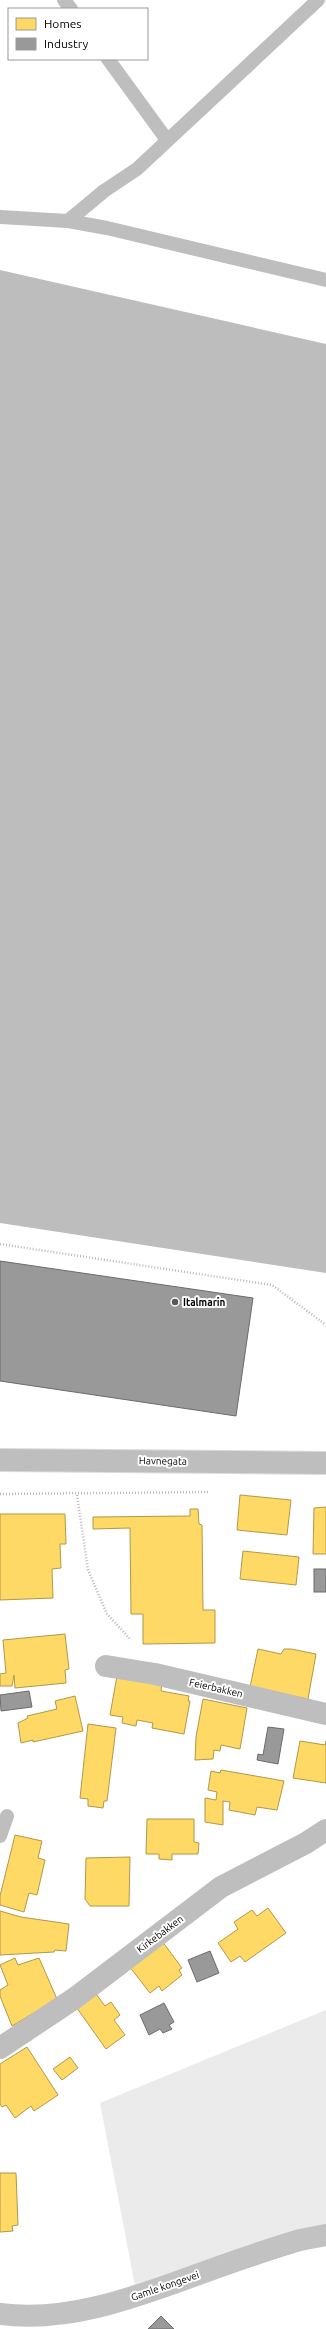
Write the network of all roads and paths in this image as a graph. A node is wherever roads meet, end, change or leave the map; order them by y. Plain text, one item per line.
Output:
1 (64, 0) edge
2 (318, 0) edge
3 (70, 8) edge
4 (109, 60) edge
5 (167, 140) junction
6 (0, 217) edge
7 (68, 221) junction
8 (326, 280) edge
9 (0, 1244) edge
10 (326, 1325) edge
11 (0, 1460) edge
12 (326, 1463) edge
13 (212, 1492) dead end
14 (0, 1494) edge
15 (78, 1495) junction
16 (106, 1666) dead end
17 (155, 1674) junction
18 (326, 1714) edge
19 (7, 1816) dead end
20 (326, 1830) edge
21 (0, 1836) edge
22 (0, 2048) edge
23 (326, 2235) edge
24 (0, 2314) edge

1 - 3 lane
2 - 5 lane
4 - 5 lane
5 - 7 lane
6 - 7 lane
7 - 8 lane
9 - 10 path
11 - 12 street, Havnegata
13 - 15 path
14 - 15 path
15 - 17 path
16 - 17 street, Feierbakken
17 - 18 street, Feierbakken
19 - 21 lane
20 - 22 street, Kirkebakken
23 - 24 main road, Gamle kongevei

